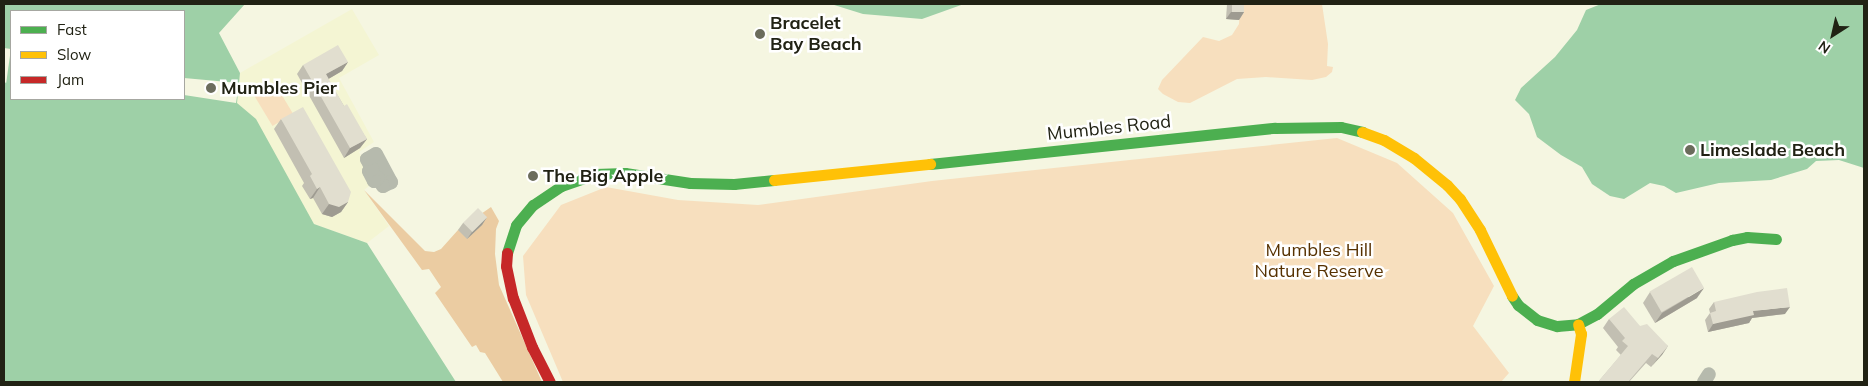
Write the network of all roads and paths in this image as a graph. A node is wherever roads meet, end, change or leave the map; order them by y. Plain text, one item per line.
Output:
1 (1776, 239) dead end
2 (1578, 324) junction
3 (550, 382) edge
4 (1574, 382) edge

1 - 2 street, Mumbles Road
2 - 3 street, Mumbles Road
2 - 4 street

